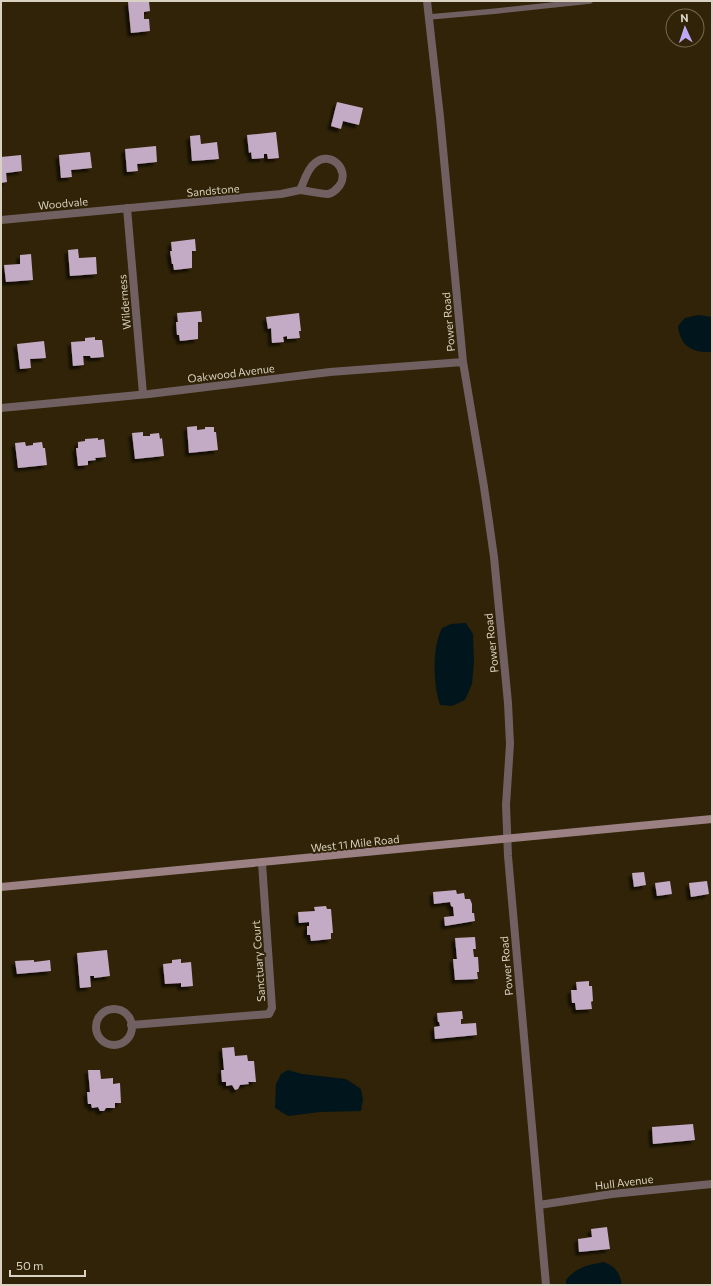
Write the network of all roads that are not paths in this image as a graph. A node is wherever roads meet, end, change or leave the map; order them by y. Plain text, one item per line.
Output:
1 (427, 1) edge
2 (590, 1) edge
3 (429, 17) junction
4 (300, 190) junction
5 (127, 208) junction
6 (1, 220) edge
7 (463, 362) junction
8 (143, 394) junction
9 (1, 408) edge
10 (712, 819) edge
11 (507, 839) junction
12 (262, 863) junction
13 (1, 888) edge
14 (131, 1026) junction
15 (712, 1184) edge
16 (539, 1205) junction
17 (546, 1285) edge

1 - 3 street, Power Road
2 - 3 lane
3 - 7 street, Power Road
4 - 4 street, Sandstone
4 - 5 street, Sandstone
5 - 6 street, Woodvale
5 - 8 street, Wilderness
7 - 8 street, Oakwood Avenue
7 - 11 street, Power Road
8 - 9 street, Oakwood Avenue
10 - 11 street, West 11 Mile Road
11 - 12 street, West 11 Mile Road
11 - 16 street, Power Road
12 - 13 street, West 11 Mile Road
12 - 14 street, Sanctuary Court
14 - 14 street
15 - 16 street, Hull Avenue
16 - 17 street, Power Road

